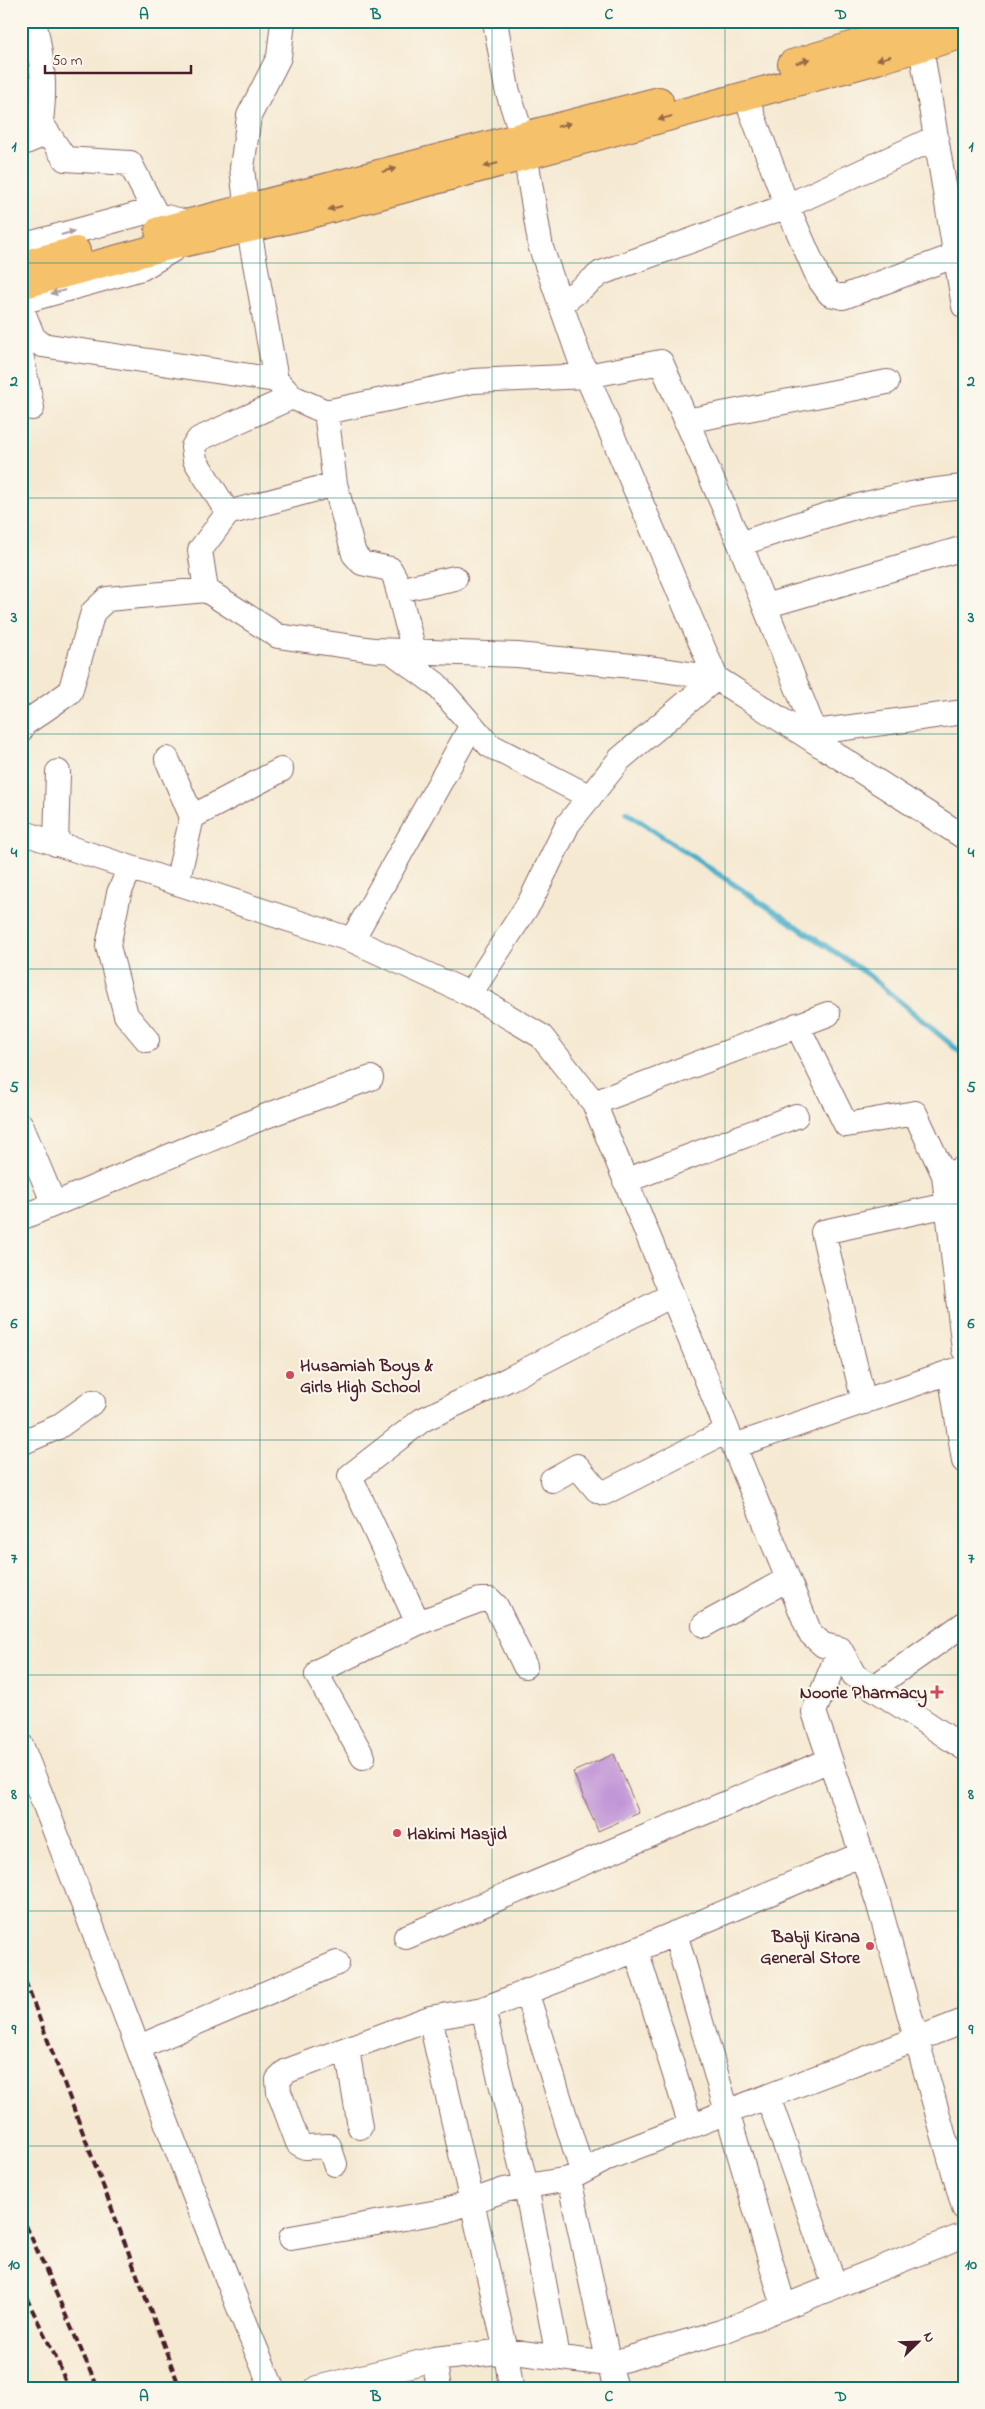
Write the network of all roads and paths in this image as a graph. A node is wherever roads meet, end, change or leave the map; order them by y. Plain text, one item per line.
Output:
1 (34, 21) edge
2 (283, 21) edge
3 (496, 21) edge
4 (934, 21) edge
5 (964, 34) edge
6 (921, 47) junction
7 (746, 95) junction
8 (41, 123) junction
9 (935, 138) junction
10 (21, 144) edge
11 (523, 145) junction
12 (787, 206) junction
13 (247, 218) junction
14 (154, 232) junction
15 (187, 233) junction
16 (21, 246) edge
17 (954, 256) junction
18 (21, 265) edge
19 (21, 285) edge
20 (21, 302) edge
21 (561, 304) junction
22 (964, 306) edge
23 (21, 307) edge
24 (27, 348) edge
25 (587, 376) junction
26 (276, 380) junction
27 (888, 382) dead end
28 (292, 397) junction
29 (32, 408) dead end
30 (326, 412) junction
31 (686, 421) junction
32 (335, 484) junction
33 (964, 487) edge
34 (228, 513) junction
35 (740, 544) junction
36 (964, 548) edge
37 (455, 578) dead end
38 (206, 590) junction
39 (398, 590) junction
40 (764, 606) junction
41 (403, 651) junction
42 (716, 678) junction
43 (964, 712) edge
44 (472, 725) junction
45 (21, 730) edge
46 (818, 739) junction
47 (167, 759) dead end
48 (281, 770) dead end
49 (58, 772) dead end
50 (590, 797) junction
51 (192, 817) junction
52 (21, 832) edge
53 (964, 837) edge
54 (56, 844) junction
55 (130, 868) junction
56 (177, 883) junction
57 (352, 940) junction
58 (470, 994) junction
59 (828, 1014) dead end
60 (797, 1025) junction
61 (147, 1040) dead end
62 (372, 1078) dead end
63 (594, 1103) junction
64 (796, 1116) dead end
65 (21, 1125) edge
66 (954, 1172) edge
67 (625, 1181) junction
68 (54, 1204) junction
69 (948, 1205) junction
70 (21, 1218) edge
71 (672, 1295) junction
72 (964, 1350) edge
73 (957, 1370) edge
74 (93, 1402) dead end
75 (864, 1402) junction
76 (731, 1438) junction
77 (21, 1443) edge
78 (964, 1461) edge
79 (552, 1480) dead end
80 (788, 1578) junction
81 (418, 1623) junction
82 (964, 1624) edge
83 (704, 1625) dead end
84 (840, 1649) junction
85 (525, 1666) dead end
86 (873, 1688) junction
87 (21, 1746) edge
88 (964, 1748) edge
89 (363, 1757) dead end
90 (830, 1760) junction
91 (862, 1854) junction
92 (676, 1933) junction
93 (406, 1937) dead end
94 (636, 1950) junction
95 (337, 1963) dead end
96 (526, 1991) junction
97 (483, 2009) junction
98 (430, 2018) junction
99 (964, 2020) edge
100 (916, 2039) junction
101 (139, 2047) junction
102 (347, 2049) junction
103 (768, 2096) junction
104 (727, 2112) junction
105 (692, 2126) junction
106 (360, 2127) dead end
107 (335, 2164) dead end
108 (576, 2175) junction
109 (526, 2186) junction
110 (470, 2202) junction
111 (964, 2208) edge
112 (964, 2235) edge
113 (291, 2238) dead end
114 (835, 2286) junction
115 (784, 2307) junction
116 (506, 2351) junction
117 (558, 2357) junction
118 (434, 2359) junction
119 (609, 2364) junction
120 (346, 2384) edge
121 (272, 2388) edge
122 (317, 2388) edge
123 (439, 2388) edge
124 (511, 2388) edge
125 (616, 2388) edge

1 - 8 street
2 - 13 street
3 - 11 street
11 -> 4 main road
5 - 6 main road
6 -> 7 main road
6 - 9 street
7 -> 11 main road
7 - 12 street
8 - 10 street
8 - 14 street
9 - 12 street
9 - 17 street
11 - 13 main road
11 - 21 street
12 - 17 street
12 - 21 street
13 - 15 main road
13 - 26 street
14 - 15 main road
16 -> 14 street
14 - 18 main road
14 - 19 main road
15 -> 20 street
17 - 22 street
21 - 25 street
23 - 24 street
24 - 26 street
24 - 29 street
25 - 30 street
25 - 31 street
25 - 42 street
26 - 28 street
27 - 31 street
28 - 30 street
28 - 34 street
30 - 32 street
31 - 35 street
32 - 34 street
32 - 39 street
33 - 35 street
34 - 38 street
35 - 40 street
36 - 40 street
37 - 39 street
38 - 41 street
38 - 45 street
39 - 41 street
40 - 46 street
41 - 42 street
41 - 44 street
42 - 46 street
42 - 50 street
43 - 46 street
44 - 50 street
44 - 57 street
46 - 53 street
47 - 51 street
48 - 51 street
49 - 54 street
50 - 58 street
51 - 56 street
52 - 54 street
54 - 55 street
55 - 56 street
55 - 61 street
56 - 57 street
57 - 58 street
58 - 63 street
59 - 60 street
60 - 63 street
60 - 66 street
62 - 68 street
63 - 67 street
64 - 67 street
65 - 68 street
66 - 69 street
67 - 71 street
68 - 70 street
69 - 72 street
69 - 75 street
71 - 76 street
71 - 81 street
73 - 75 street
73 - 78 street
74 - 77 street
75 - 76 street
76 - 79 street
76 - 80 street
80 - 83 street
80 - 84 street
81 - 85 street
81 - 89 street
82 - 86 street
84 - 86 street
84 - 90 street
86 - 88 street
87 - 101 street
90 - 91 street
90 - 93 street
91 - 92 street
91 - 100 street
92 - 94 street
92 - 104 street
94 - 96 street
94 - 105 street
95 - 101 street
96 - 97 street
96 - 108 street
97 - 98 street
97 - 109 street
98 - 102 street
98 - 110 street
99 - 100 street
100 - 103 street
100 - 111 street
101 - 121 street
102 - 106 street
102 - 107 street
103 - 104 street
103 - 114 street
104 - 105 street
104 - 115 street
105 - 108 street
108 - 109 street
108 - 119 street
109 - 110 street
109 - 117 street
110 - 113 street
110 - 116 street
112 - 114 street
114 - 115 street
115 - 119 street
116 - 117 street
116 - 118 street
116 - 124 street
117 - 119 street
118 - 120 street
118 - 123 street
119 - 125 street
120 - 122 street

